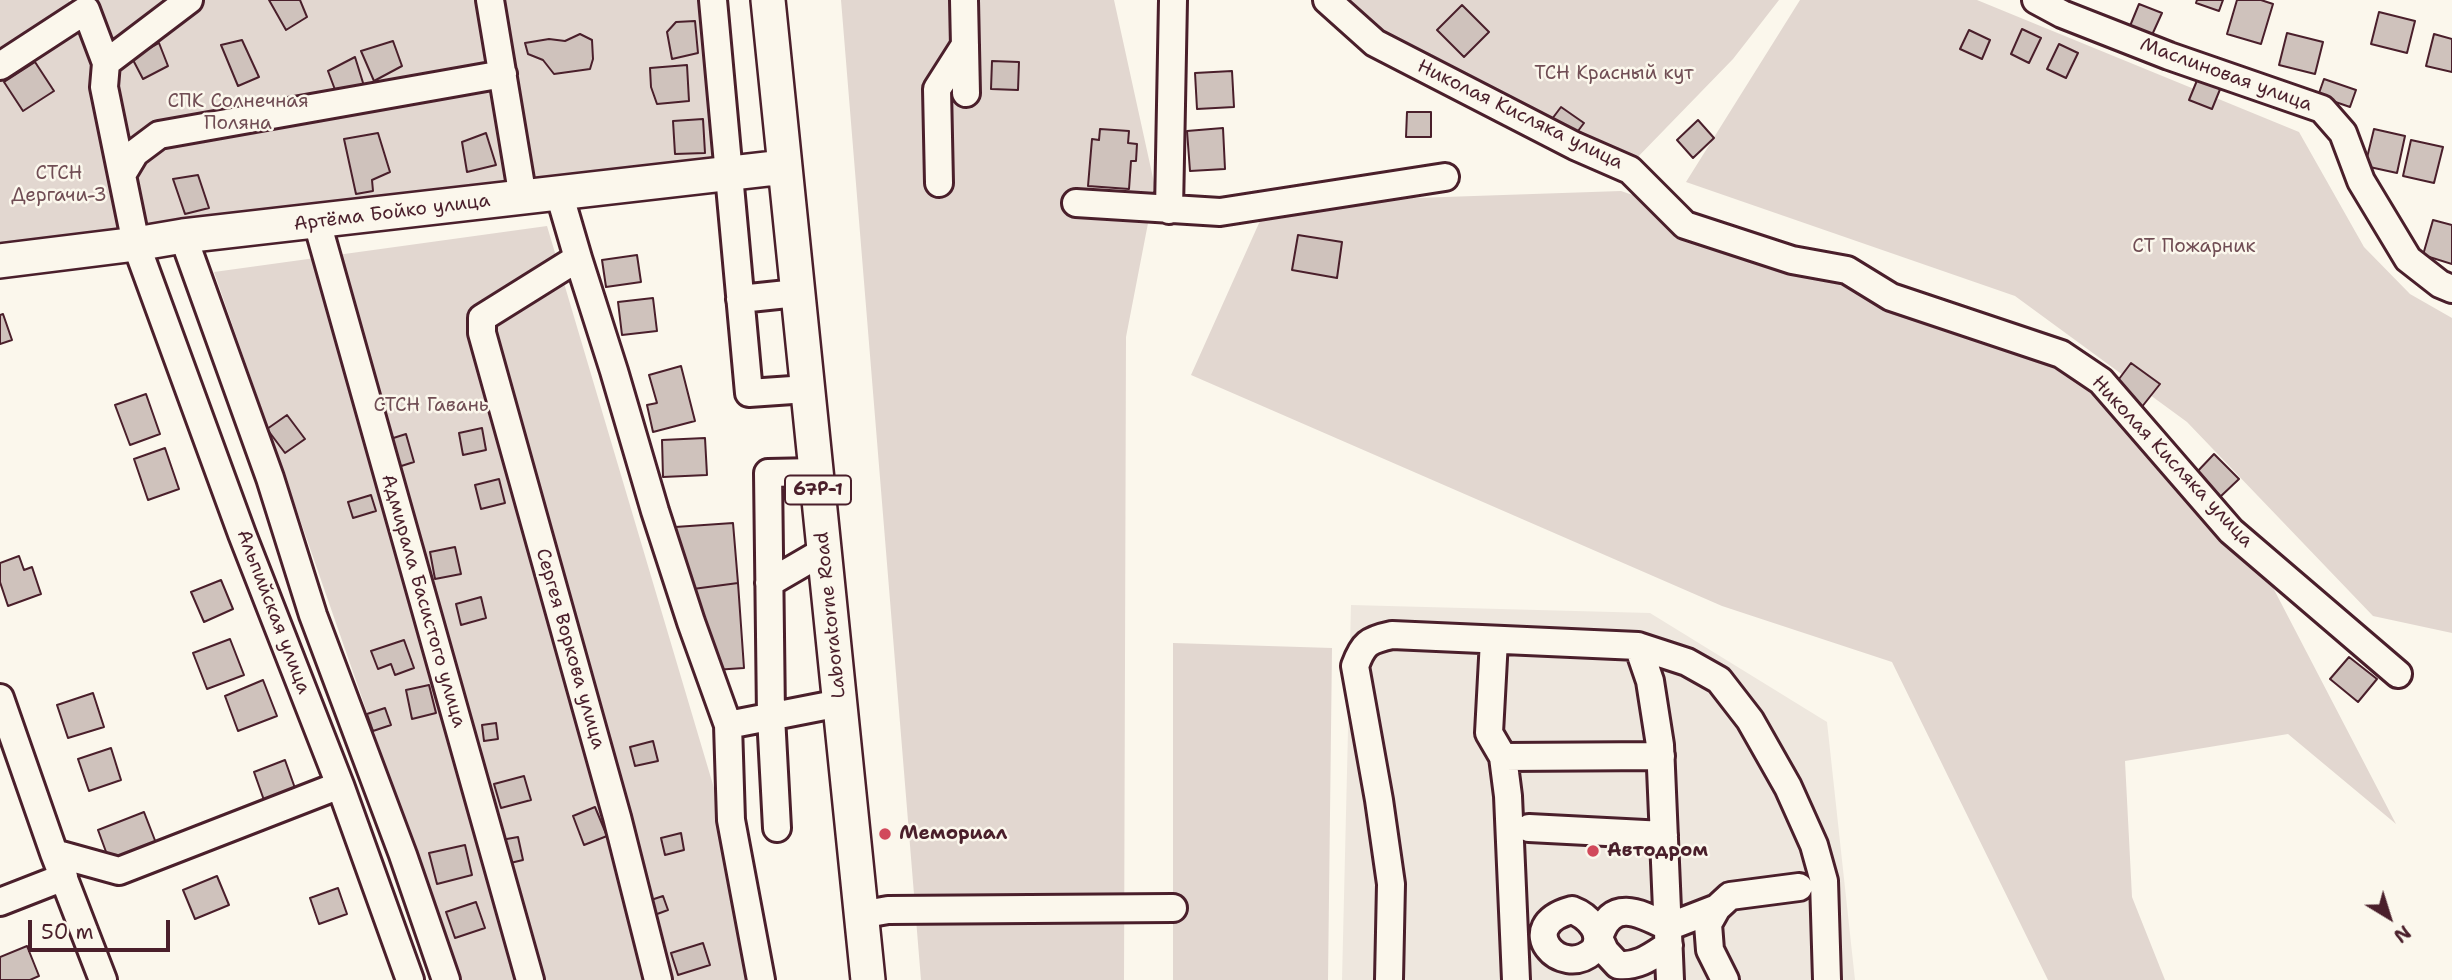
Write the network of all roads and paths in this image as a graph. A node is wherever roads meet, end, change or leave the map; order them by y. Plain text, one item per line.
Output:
1 (189, 0) edge
2 (490, 0) edge
3 (713, 0) edge
4 (768, 0) edge
5 (964, 0) edge
6 (1173, 0) edge
7 (1327, 0) edge
8 (2036, 0) edge
9 (85, 5) edge
10 (965, 45) junction
11 (106, 63) junction
12 (0, 66) edge
13 (503, 74) junction
14 (966, 93) dead end
15 (784, 167) junction
16 (123, 173) junction
17 (729, 173) junction
18 (1445, 177) dead end
19 (939, 183) dead end
20 (559, 193) junction
21 (523, 198) junction
22 (1076, 203) dead end
23 (1169, 210) junction
24 (317, 222) junction
25 (183, 236) junction
26 (136, 244) junction
27 (578, 258) junction
28 (0, 261) edge
29 (2452, 289) edge
30 (797, 293) junction
31 (740, 299) junction
32 (807, 389) junction
33 (816, 472) junction
34 (824, 551) junction
35 (769, 583) junction
36 (1494, 640) junction
37 (1638, 646) junction
38 (2398, 674) dead end
39 (0, 698) edge
40 (840, 704) junction
41 (771, 716) junction
42 (728, 725) junction
43 (1661, 756) junction
44 (1503, 757) junction
45 (340, 785) junction
46 (777, 828) dead end
47 (1529, 828) dead end
48 (1664, 835) junction
49 (54, 853) junction
50 (64, 877) junction
51 (1799, 887) dead end
52 (0, 902) edge
53 (1173, 908) dead end
54 (1717, 908) junction
55 (860, 915) junction
56 (1668, 936) junction
57 (103, 980) edge
58 (410, 980) edge
59 (446, 980) edge
60 (530, 980) edge
61 (658, 980) edge
62 (761, 980) edge
63 (868, 980) edge
64 (1389, 980) edge
65 (1516, 980) edge
66 (1670, 980) edge
67 (1725, 980) edge
68 (1827, 980) edge

1 - 11 street
2 - 13 street
3 - 17 street
4 - 15 main road, Laboratorne Road / 67Р-1
5 - 10 street
6 - 23 street
7 - 38 street, Николая Кисляка улица
8 - 29 street, Маслиновая улица
9 - 11 street
9 - 12 street
10 - 14 street
10 - 19 street
11 - 16 street, Альпийская улица
13 - 16 street
13 - 21 street
15 - 17 main road, Артёма Бойко улица
15 - 30 main road, Laboratorne Road / 67Р-1
16 - 26 street, Альпийская улица
17 - 20 main road, Артёма Бойко улица
17 - 31 street
18 - 23 street
20 - 21 main road, Артёма Бойко улица
20 - 27 street
21 - 24 main road, Артёма Бойко улица
22 - 23 street
24 - 25 main road, Артёма Бойко улица
24 - 60 street, Адмирала Басистого улица
25 - 26 main road, Артёма Бойко улица
25 - 59 street
26 - 28 main road, Артёма Бойко улица
26 - 45 street, Альпийская улица
27 - 42 street
27 - 61 street, Сергея Воркова улица
30 - 31 street
30 - 32 main road, Laboratorne Road / 67Р-1
31 - 32 street
32 - 33 main road, Laboratorne Road / 67Р-1
33 - 34 main road, Laboratorne Road / 67Р-1
33 - 35 street
34 - 35 street
34 - 40 main road, Laboratorne Road / 67Р-1
35 - 41 street
36 - 37 street
36 - 44 street
36 - 64 street
37 - 43 street
37 - 68 street
39 - 49 street
40 - 41 street
40 - 55 main road, Laboratorne Road / 67Р-1
41 - 42 street
41 - 46 street
42 - 62 street
43 - 44 street
43 - 48 street
44 - 65 street
45 - 49 street
45 - 58 street, Альпийская улица
47 - 48 street
48 - 56 street
49 - 50 street
50 - 52 street
50 - 57 street
51 - 54 street
53 - 55 street
54 - 56 street
54 - 67 street
55 - 63 main road, Laboratorne Road / 67Р-1
56 - 56 street
56 - 66 street

